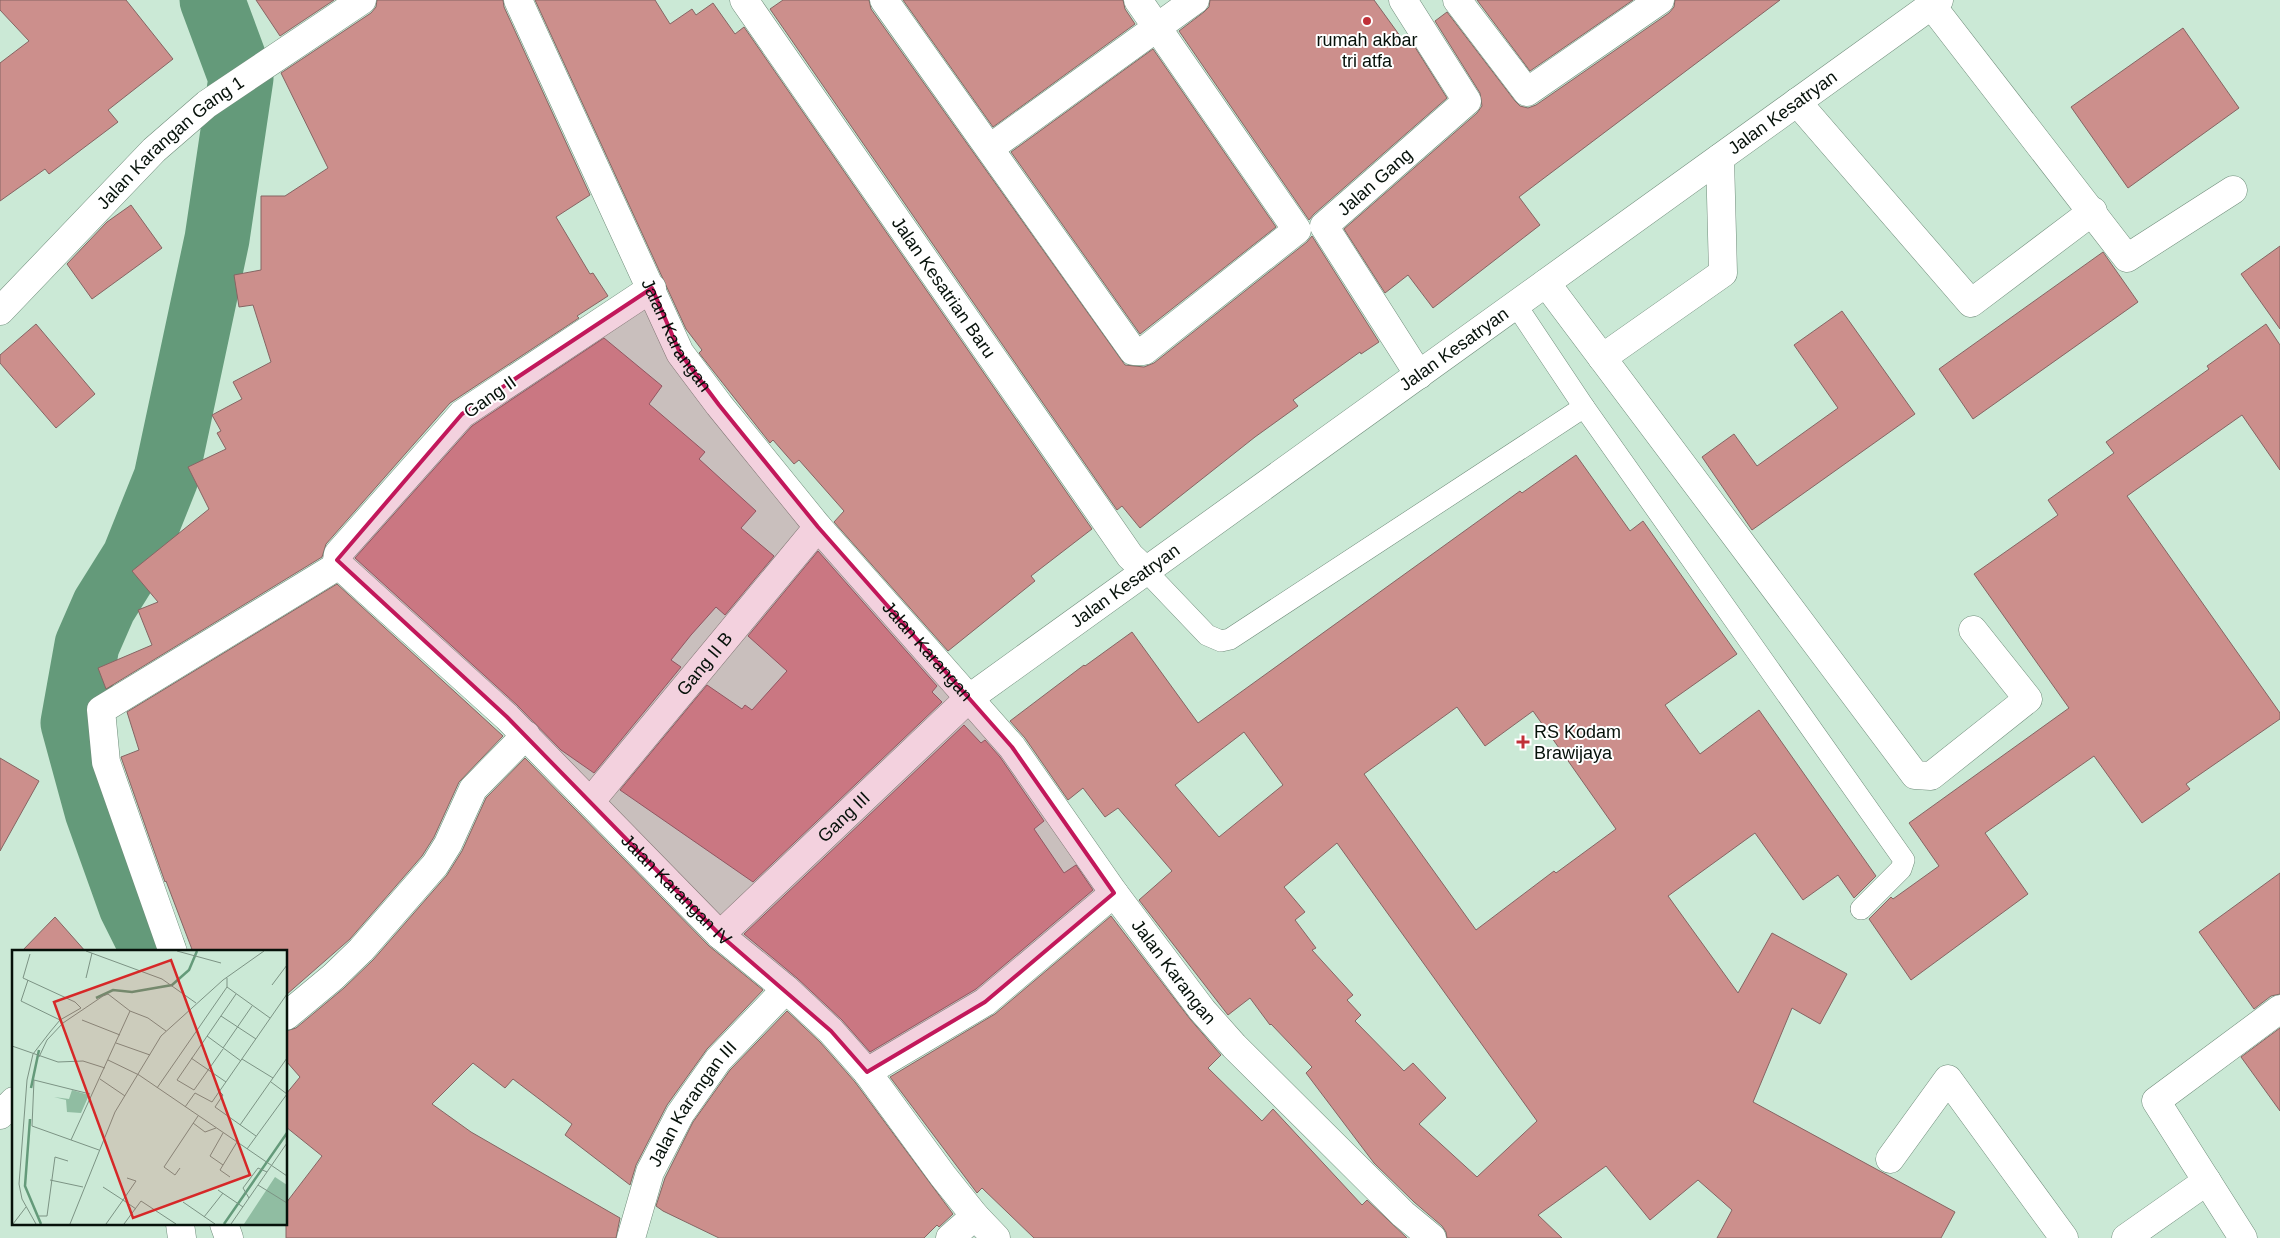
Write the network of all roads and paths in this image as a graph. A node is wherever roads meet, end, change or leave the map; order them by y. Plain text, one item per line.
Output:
1 (362, 0) edge
2 (518, 0) edge
3 (744, 0) edge
4 (884, 0) edge
5 (1138, 0) edge
6 (1195, 0) edge
7 (1403, 0) edge
8 (1457, 0) edge
9 (1660, 0) edge
10 (1935, 3) edge
11 (1157, 28) junction
12 (1797, 102) junction
13 (990, 148) junction
14 (1720, 158) junction
15 (2233, 190) dead end
16 (2093, 211) junction
17 (1546, 283) junction
18 (652, 288) junction
19 (1516, 305) junction
20 (0, 312) edge
21 (1602, 358) junction
22 (1419, 375) junction
23 (1584, 407) junction
24 (818, 527) junction
25 (338, 562) junction
26 (1146, 571) junction
27 (1973, 630) dead end
28 (968, 699) junction
29 (526, 735) junction
30 (591, 801) junction
31 (1114, 893) junction
32 (1861, 909) dead end
33 (720, 935) junction
34 (172, 950) edge
35 (786, 990) junction
36 (2280, 1009) edge
37 (288, 1014) edge
38 (867, 1072) junction
39 (12, 1103) edge
40 (0, 1115) edge
41 (1890, 1159) dead end
42 (2207, 1181) junction
43 (975, 1216) junction
44 (225, 1226) edge
45 (229, 1238) edge
46 (631, 1238) edge
47 (950, 1238) edge
48 (996, 1238) edge
49 (1432, 1238) edge
50 (2064, 1238) edge
51 (2126, 1238) edge
52 (2244, 1238) edge

1 - 20 street, Jalan Karangan Gang 1
2 - 18 street, Jalan Karangan
3 - 26 street, Jalan Kesatrian Baru
4 - 13 street
5 - 11 street
6 - 11 street
7 - 22 street, Jalan Gang
8 - 9 street
10 - 12 street, Jalan Kesatryan
10 - 16 street
11 - 13 street
11 - 13 street
12 - 14 street, Jalan Kesatryan
12 - 16 street
14 - 17 street, Jalan Kesatryan
14 - 21 street
15 - 16 street
17 - 19 street, Jalan Kesatryan
17 - 21 street
18 - 24 street, Jalan Karangan
18 - 25 street, Gang II
19 - 22 street, Jalan Kesatryan
19 - 23 lane
21 - 27 street
22 - 26 street, Jalan Kesatryan
23 - 26 lane
23 - 32 lane
24 - 28 street, Jalan Karangan
24 - 30 street, Gang II B
25 - 29 street, Jalan Karangan IV
25 - 34 street
26 - 28 street, Jalan Kesatryan
28 - 31 street, Jalan Karangan
28 - 33 street, Gang III
29 - 30 street, Jalan Karangan IV
29 - 37 street
30 - 33 street, Jalan Karangan IV
31 - 38 street
31 - 49 street, Jalan Karangan
33 - 35 street, Jalan Karangan IV
35 - 38 street, Jalan Karangan IV
35 - 46 street, Jalan Karangan III
36 - 42 street
38 - 43 street, Jalan Karangan IV
39 - 40 street
41 - 50 street
42 - 51 street
42 - 52 street
43 - 47 street
43 - 48 street, Jalan Karangan IV
44 - 45 street

